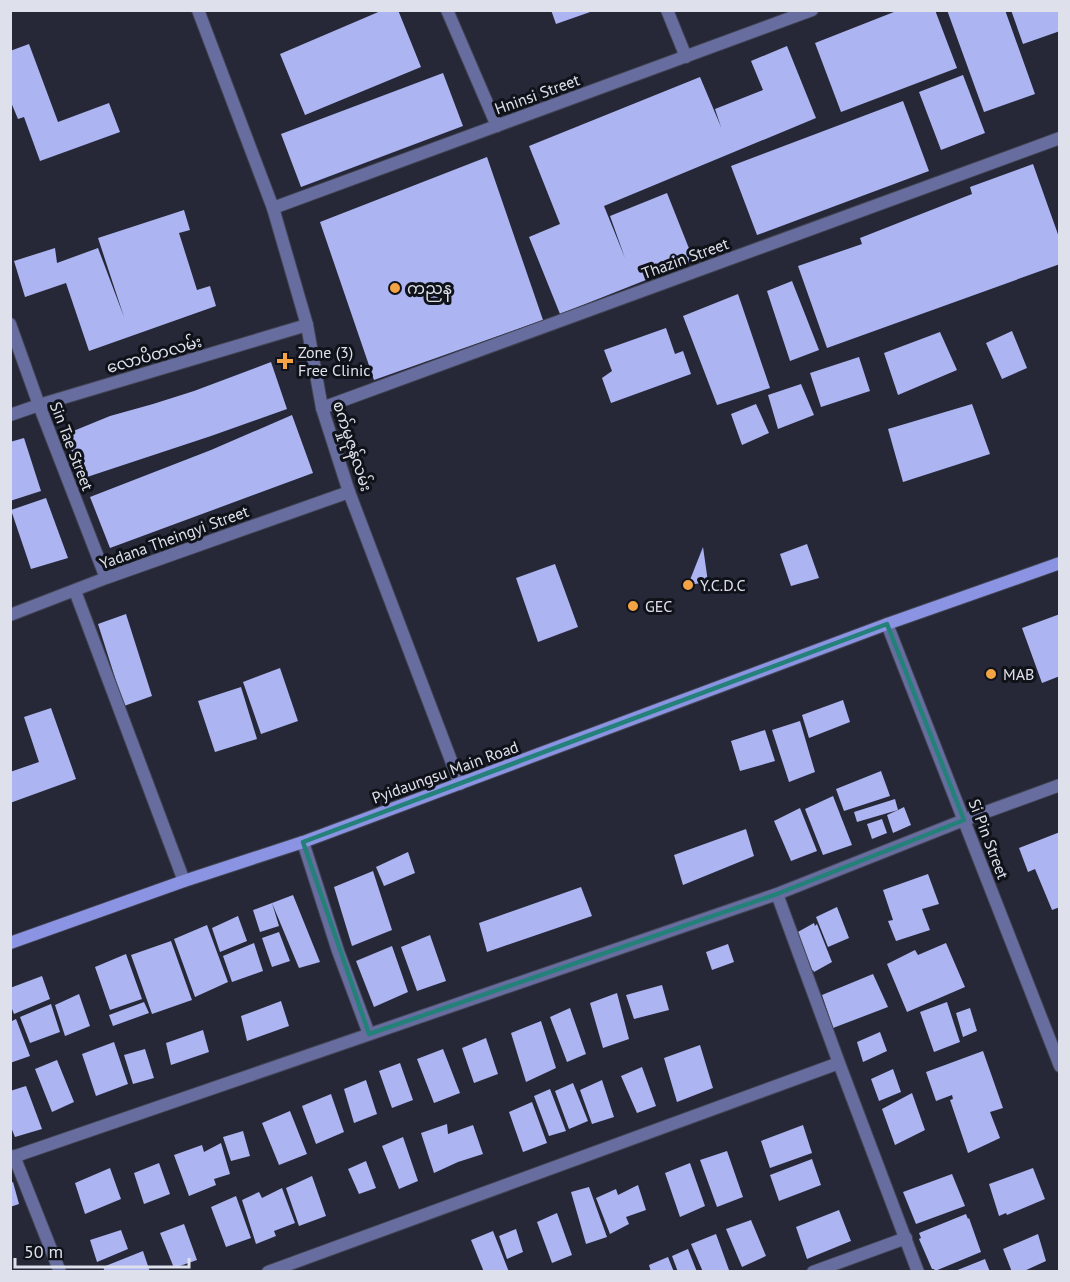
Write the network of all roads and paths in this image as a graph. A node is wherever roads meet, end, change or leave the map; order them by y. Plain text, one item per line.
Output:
1 (198, 10) edge
2 (447, 10) edge
3 (667, 10) edge
4 (812, 10) edge
5 (686, 57) junction
6 (497, 126) junction
7 (1059, 138) edge
8 (273, 207) junction
9 (10, 324) edge
10 (307, 326) junction
11 (39, 405) junction
12 (322, 408) junction
13 (10, 415) edge
14 (349, 492) junction
15 (1059, 563) edge
16 (106, 578) junction
17 (75, 591) junction
18 (10, 615) edge
19 (887, 624) junction
20 (460, 783) junction
21 (1059, 785) edge
22 (964, 820) junction
23 (303, 842) junction
24 (184, 881) junction
25 (777, 894) junction
26 (10, 943) edge
27 (369, 1034) junction
28 (839, 1063) junction
29 (1059, 1066) edge
30 (12, 1157) edge
31 (906, 1238) junction
32 (60, 1272) edge
33 (268, 1272) edge
34 (813, 1272) edge
35 (918, 1272) edge

1 - 8 street, စက်မှုဇုန်လမ်း
2 - 6 street
3 - 5 street
4 - 5 street, Hninsi Street
5 - 6 street, Hninsi Street
6 - 8 street, Hninsi Street
7 - 12 street, Thazin Street
8 - 10 street, စက်မှုဇုန်လမ်း
9 - 11 street, Sin Tae Street
10 - 11 street, လောပိတလမ်း
10 - 12 street, စက်မှုဇုန်လမ်း
11 - 13 street, လောပိတလမ်း
11 - 16 street, Sin Tae Street
12 - 14 street, စက်မှုဇုန်လမ်း
14 - 16 street, Yadana Theingyi Street
14 - 20 street, စက်မှုဇုန်လမ်း
15 - 19 main road, Pyidaungsu Main Road
16 - 17 street, Yadana Theingyi Street
17 - 18 street, Yadana Theingyi Street
17 - 24 street
19 - 20 main road, Pyidaungsu Main Road
19 - 22 street, Si Pin Street
20 - 23 main road, Pyidaungsu Main Road
21 - 22 street
22 - 25 street
22 - 29 street, Si Pin Street
23 - 24 main road, Pyidaungsu Main Road
23 - 27 street
24 - 26 main road, Pyidaungsu Main Road
25 - 27 street
25 - 28 street
27 - 30 street
28 - 31 street
28 - 33 street
30 - 32 street
31 - 34 street
31 - 35 street

